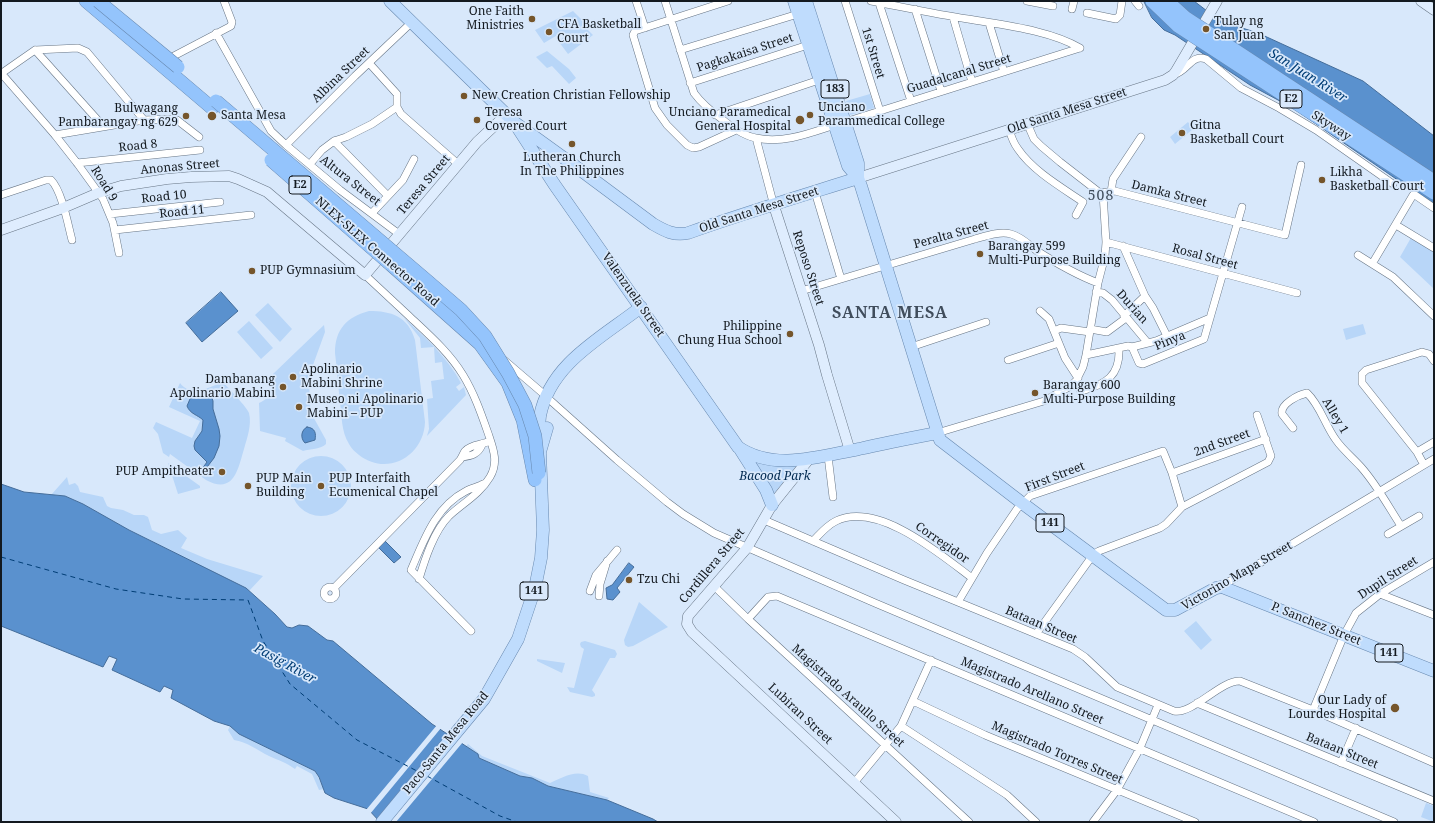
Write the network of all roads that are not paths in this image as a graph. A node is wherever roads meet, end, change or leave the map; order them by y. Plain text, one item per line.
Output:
1 (86, 1) edge
2 (98, 1) edge
3 (224, 1) edge
4 (390, 1) edge
5 (636, 1) edge
6 (664, 1) edge
7 (728, 1) edge
8 (794, 1) edge
9 (806, 1) edge
10 (845, 1) edge
11 (871, 1) edge
12 (1027, 1) edge
13 (1074, 1) edge
14 (1122, 1) edge
15 (1152, 1) edge
16 (1167, 1) edge
17 (1421, 1) edge
18 (1216, 2) edge
19 (879, 3) junction
20 (1053, 6) dead end
21 (915, 9) junction
22 (1072, 9) dead end
23 (1434, 9) edge
24 (1087, 13) dead end
25 (798, 14) junction
26 (953, 17) junction
27 (670, 19) junction
28 (412, 22) junction
29 (989, 23) junction
30 (645, 28) junction
31 (216, 33) junction
32 (808, 44) junction
33 (35, 50) junction
34 (680, 50) junction
35 (369, 63) junction
36 (173, 65) junction
37 (1004, 72) junction
38 (1, 73) edge
39 (1173, 75) junction
40 (819, 80) junction
41 (972, 82) junction
42 (690, 83) junction
43 (941, 91) junction
44 (911, 101) junction
45 (397, 107) junction
46 (880, 111) junction
47 (715, 115) junction
48 (510, 118) junction
49 (144, 120) junction
50 (840, 123) junction
51 (1027, 123) junction
52 (103, 126) junction
53 (1009, 129) junction
54 (736, 130) junction
55 (55, 135) junction
56 (1141, 137) dead end
57 (199, 138) dead end
58 (756, 138) junction
59 (334, 142) junction
60 (533, 142) junction
61 (286, 145) junction
62 (200, 150) dead end
63 (414, 159) dead end
64 (77, 163) junction
65 (310, 164) junction
66 (458, 164) junction
67 (1301, 165) dead end
68 (858, 178) junction
69 (1434, 181) edge
70 (1393, 184) dead end
71 (3, 192) edge
72 (815, 192) junction
73 (1107, 192) junction
74 (98, 193) junction
75 (1434, 193) edge
76 (388, 196) junction
77 (220, 202) dead end
78 (774, 206) junction
79 (1242, 207) dead end
80 (63, 208) junction
81 (1434, 208) edge
82 (372, 213) junction
83 (110, 214) junction
84 (251, 215) dead end
85 (1076, 215) dead end
86 (1238, 222) junction
87 (1396, 225) junction
88 (1, 230) edge
89 (114, 230) junction
90 (399, 234) junction
91 (72, 240) dead end
92 (1106, 242) junction
93 (1123, 246) junction
94 (1434, 248) edge
95 (118, 253) dead end
96 (1358, 256) dead end
97 (1372, 264) junction
98 (885, 265) junction
99 (1222, 273) junction
100 (364, 276) junction
101 (841, 279) junction
102 (1098, 283) junction
103 (801, 291) junction
104 (1096, 292) junction
105 (1297, 293) dead end
106 (1145, 296) junction
107 (643, 310) junction
108 (1040, 311) dead end
109 (1434, 316) edge
110 (1125, 317) junction
111 (1210, 318) junction
112 (986, 322) dead end
113 (469, 330) dead end
114 (1054, 331) junction
115 (1090, 331) junction
116 (1167, 336) junction
117 (1148, 342) junction
118 (1059, 343) junction
119 (911, 347) junction
120 (1132, 347) junction
121 (1118, 349) junction
122 (1086, 355) junction
123 (1008, 360) dead end
124 (1434, 361) edge
125 (1077, 379) junction
126 (549, 399) junction
127 (1257, 415) dead end
128 (1294, 428) dead end
129 (937, 433) junction
130 (1266, 439) junction
131 (490, 441) junction
132 (1434, 442) edge
133 (738, 446) junction
134 (850, 450) junction
135 (543, 451) junction
136 (1417, 452) junction
137 (828, 456) junction
138 (809, 459) junction
139 (1434, 459) edge
140 (1424, 465) junction
141 (1172, 473) junction
142 (485, 484) junction
143 (1380, 491) junction
144 (832, 497) dead end
145 (1022, 503) junction
146 (772, 505) junction
147 (1182, 507) junction
148 (1419, 516) dead end
149 (764, 520) junction
150 (1401, 526) junction
151 (1388, 534) dead end
152 (813, 541) junction
153 (747, 548) junction
154 (617, 550) dead end
155 (1093, 555) junction
156 (608, 560) junction
157 (1434, 562) edge
158 (972, 578) junction
159 (419, 579) junction
160 (714, 586) junction
161 (1220, 587) junction
162 (334, 588) dead end
163 (590, 591) dead end
164 (1380, 594) junction
165 (599, 596) dead end
166 (958, 602) junction
167 (1434, 616) edge
168 (748, 619) junction
169 (687, 624) joint
170 (471, 631) dead end
171 (1036, 634) junction
172 (1344, 635) junction
173 (931, 660) junction
174 (1434, 671) edge
175 (913, 701) junction
176 (1197, 703) junction
177 (1158, 705) junction
178 (1313, 710) junction
179 (1152, 720) junction
180 (901, 726) junction
181 (1356, 728) junction
182 (886, 746) junction
183 (1140, 748) junction
184 (1341, 763) junction
185 (1434, 763) edge
186 (854, 783) junction
187 (1117, 790) junction
188 (1434, 801) edge
189 (382, 822) edge
190 (896, 822) edge
191 (969, 822) edge
192 (1036, 822) edge
193 (1093, 822) edge
194 (1195, 822) edge
195 (1314, 822) edge
196 (1394, 822) edge

1 - 36 highway, NLEX-SLEX Connector Road / E2, bridge
2 - 36 highway, NLEX-SLEX Connector Road, bridge
3 - 31 street
4 - 28 main road, Old Santa Mesa Street
5 - 30 street
6 - 27 street, Guadalcanal Street
7 - 27 street
8 - 25 main road, Victorino Mapa Street / 183
9 - 50 main road, Victorino Mapa Street / 183
10 - 46 street, 1st Street
11 - 19 street
12 - 20 street
13 - 22 street
14 - 24 street
15 - 75 highway, Skyway / E2, bridge
16 - 69 highway, Skyway / E2, bridge
17 - 23 main road
18 - 39 main road, bridge
19 - 21 street
19 - 44 street
21 - 26 street
21 - 43 street
25 - 32 main road, Victorino Mapa Street / 183
25 - 34 street
26 - 29 street
26 - 41 street
27 - 30 street
27 - 34 street, Guadalcanal Street
28 - 35 street, Albina Street
28 - 48 main road, Old Santa Mesa Street
29 - 37 street
29 - 37 street, Guadalcanal Street
30 - 54 street
31 - 36 street
31 - 61 street, Altura Street
32 - 40 main road, Victorino Mapa Street / 183
32 - 42 street, Pagkakaisa Street
33 - 38 street
33 - 49 street
33 - 52 street
34 - 42 street, Guadalcanal Street
35 - 45 street
35 - 61 street, Albina Street
37 - 41 street, Guadalcanal Street
38 - 55 street, Road 9
39 - 51 main road, Old Santa Mesa Street
39 - 70 street
40 - 47 street
40 - 50 main road, Victorino Mapa Street / 183
41 - 43 street, Guadalcanal Street
42 - 47 street, Guadalcanal Street
43 - 44 street, Guadalcanal Street
44 - 46 street, Guadalcanal Street
45 - 59 street
45 - 66 street
46 - 50 street, Guadalcanal Street
47 - 54 street, Guadalcanal Street
48 - 60 main road, Old Santa Mesa Street
48 - 66 main road, Teresa Street
49 - 52 street
49 - 57 street
50 - 58 street, Guadalcanal Street
50 - 68 main road, Victorino Mapa Street / 183
51 - 53 main road, Old Santa Mesa Street
51 - 73 street, Damka Street
52 - 55 street
53 - 68 main road, Old Santa Mesa Street
53 - 85 street
54 - 58 street, Guadalcanal Street
55 - 64 street, Road 9
56 - 73 street
58 - 78 street, Reposo Street
59 - 65 street
59 - 76 street
60 - 78 main road, Old Santa Mesa Street
60 - 107 main road, Valenzuela Street
61 - 65 street, Altura Street
62 - 64 street, Road 8
63 - 76 street
64 - 74 street, Road 9
65 - 82 street, Altura Street
66 - 90 main road, Teresa Street
67 - 86 street, Damka Street
68 - 72 main road, Old Santa Mesa Street
68 - 98 main road, Victorino Mapa Street / 183
71 - 80 street
72 - 78 main road, Old Santa Mesa Street
72 - 101 street
73 - 86 street, Damka Street
73 - 92 street
74 - 80 main road, Anonas Street
74 - 83 street, Road 9
74 - 100 main road, Anonas Street
76 - 82 street
77 - 83 street, Road 10
78 - 103 main road, Reposo Street
79 - 86 street
80 - 88 main road, Anonas Street
80 - 91 street
81 - 87 street
82 - 90 street, Altura Street
83 - 89 street, Road 9
84 - 89 street, Road 11
86 - 99 street
87 - 94 street
87 - 97 street
89 - 95 street, Road 9
90 - 100 main road, Teresa Street
92 - 93 street, Rosal Street
92 - 102 street
93 - 99 street, Rosal Street
93 - 106 street
96 - 97 street
97 - 109 street
98 - 101 street, Peralta Street
98 - 102 street, Peralta Street
98 - 119 main road, Victorino Mapa Street / 183
99 - 105 street, Rosal Street
99 - 111 street
100 - 131 street, Anonas Street
101 - 103 street, Peralta Street
102 - 104 street
103 - 134 main road, Reposo Street
104 - 110 street, Durian
104 - 115 street
106 - 110 street
106 - 116 street
107 - 126 main road, Paco-Santa Mesa Road / 141
107 - 133 main road, Valenzuela Street
108 - 114 street
110 - 115 street
110 - 117 street, Durian
111 - 116 street
111 - 120 street, Pinya
112 - 119 street
113 - 126 street
114 - 115 street
114 - 118 street
115 - 122 street
116 - 117 street
117 - 120 street
118 - 123 street
118 - 125 street
119 - 129 main road, Victorino Mapa Street / 183
120 - 121 street
121 - 122 street
121 - 125 street
122 - 125 street
124 - 136 street
125 - 129 street
126 - 135 main road, Paco-Santa Mesa Road / 141
126 - 135 main road, Paco-Santa Mesa Road / 141
126 - 153 street
127 - 130 street
128 - 143 street, Alley 1
129 - 134 main road, Valenzuela Street
129 - 145 main road, Victorino Mapa Street / 141
130 - 141 street, 2nd Street
130 - 147 street, 2nd Street
131 - 142 street, Anonas Street
131 - 162 street
132 - 136 street
133 - 138 main road, Valenzuela Street
133 - 146 main road
134 - 137 main road, Valenzuela Street
135 - 189 main road, Paco-Santa Mesa Road / 141
136 - 140 street
137 - 138 main road, Valenzuela Street
137 - 144 street
138 - 146 main road
139 - 140 street, Victorino Mapa Street
140 - 143 street, Victorino Mapa Street
141 - 145 street, First Street
141 - 147 street
142 - 159 street, Anonas Street
142 - 159 street
143 - 150 street
143 - 161 street, Victorino Mapa Street
145 - 155 main road, Victorino Mapa Street / 141
145 - 158 street, First Street
146 - 149 main road, Cordillera Street
147 - 155 street, 2nd Street
148 - 150 street
149 - 152 street, Bataan Street
149 - 153 main road, Cordillera Street
150 - 151 street
152 - 158 street, Corregidor
152 - 166 street, Bataan Street
153 - 160 main road, Cordillera Street
153 - 179 street
154 - 156 street
155 - 161 main road, Victorino Mapa Street / 141
155 - 171 street, 2nd Street
156 - 163 street
156 - 165 street
157 - 164 street, Dupil Street
158 - 166 street, First Street
159 - 170 street
160 - 168 street, Magistrado Araullo Street
160 - 169 main road, Cordillera Street
161 - 172 main road, P. Sanchez Street / 141
164 - 167 street
164 - 172 street, Dupil Street
166 - 171 street, Bataan Street
168 - 173 street, Magistrado Arellano Street
168 - 182 street, Magistrado Araullo Street
169 - 186 main road, Lubiran Street
171 - 177 street, Bataan Street
172 - 174 main road, P. Sanchez Street / 141
172 - 178 street, Dupil Street
173 - 175 street
173 - 183 street, Magistrado Arellano Street
175 - 180 street
175 - 187 street, Magistrado Torres Street
176 - 177 street, Bataan Street
176 - 178 street
176 - 184 street, Bataan Street
177 - 179 street
178 - 181 street
179 - 183 street
179 - 196 street
180 - 182 street
180 - 192 street
181 - 184 street
181 - 185 street
182 - 186 street
182 - 191 street, Magistrado Araullo Street
183 - 187 street
183 - 195 street, Magistrado Arellano Street
184 - 188 street, Bataan Street
186 - 190 main road, Lubiran Street
187 - 193 street
187 - 194 street, Magistrado Torres Street

